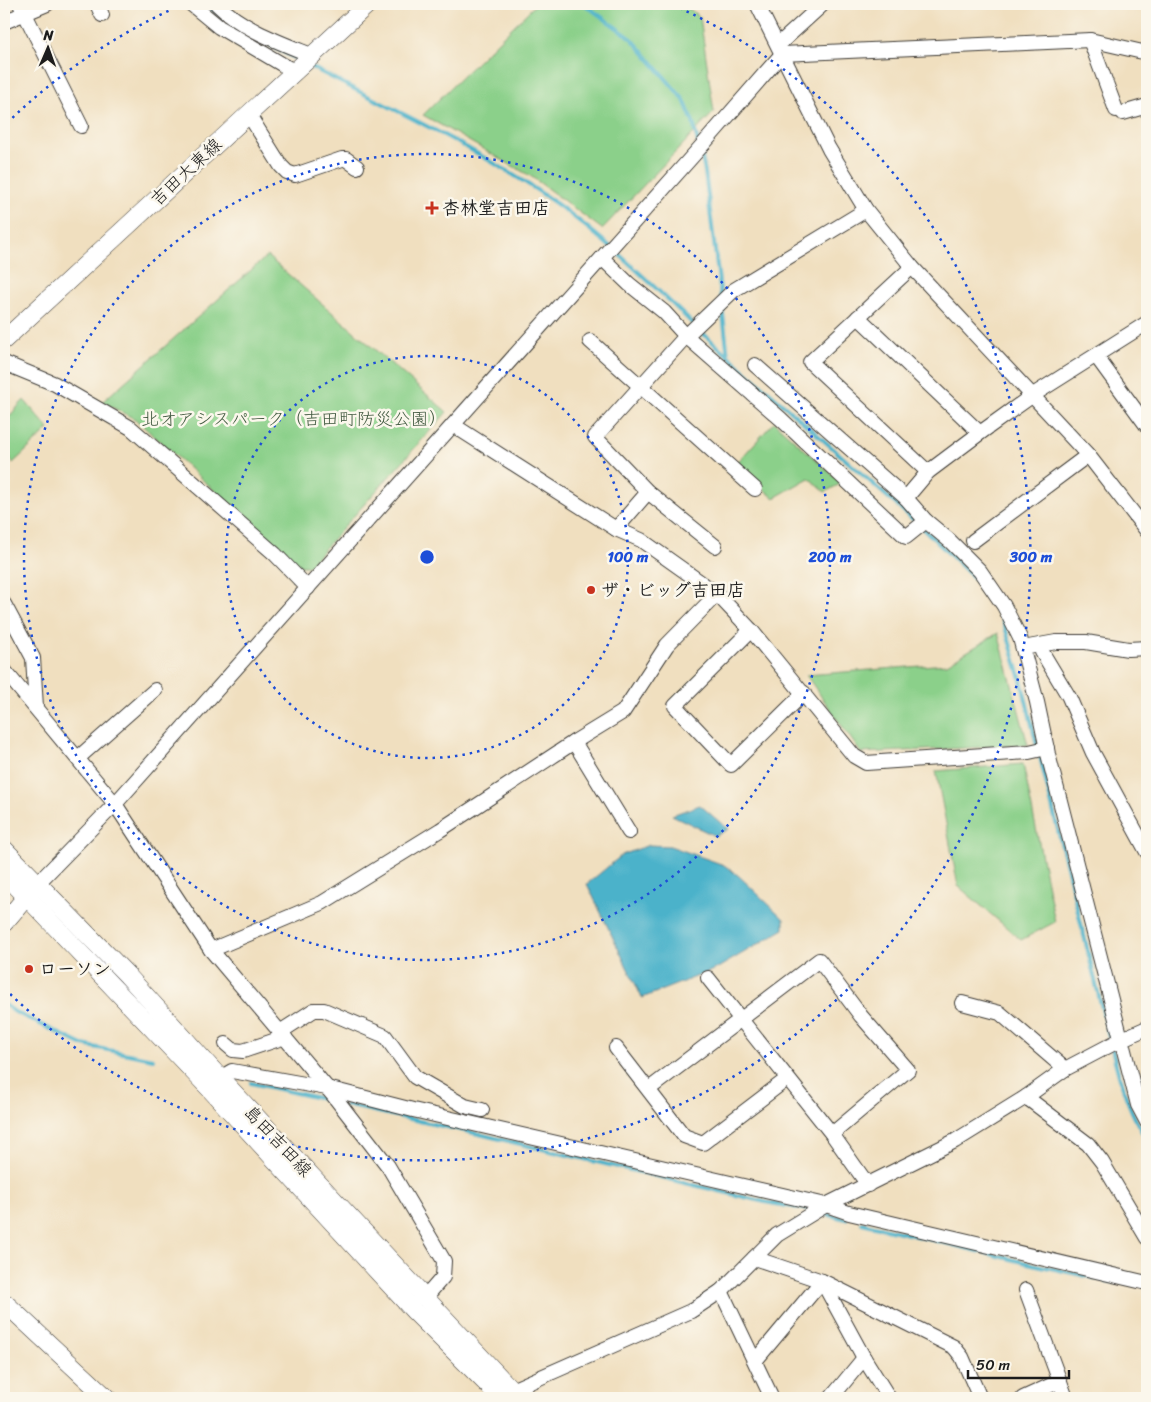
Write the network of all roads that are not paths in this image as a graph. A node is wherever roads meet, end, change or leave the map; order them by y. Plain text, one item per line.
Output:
1 (47, 4) edge
2 (191, 4) edge
3 (217, 4) edge
4 (368, 4) edge
5 (757, 4) edge
6 (823, 4) edge
7 (22, 9) edge
8 (4, 22) edge
9 (1090, 40) junction
10 (780, 49) junction
11 (1147, 53) edge
12 (311, 56) junction
13 (296, 71) junction
14 (1147, 106) edge
15 (249, 115) junction
16 (81, 126) dead end
17 (357, 167) dead end
18 (866, 210) junction
19 (603, 257) junction
20 (912, 267) junction
21 (858, 317) junction
22 (1147, 323) edge
23 (688, 335) junction
24 (4, 340) edge
25 (590, 341) dead end
26 (1096, 356) junction
27 (4, 363) edge
28 (755, 365) dead end
29 (640, 387) junction
30 (1033, 395) junction
31 (453, 424) junction
32 (1147, 426) edge
33 (980, 433) junction
34 (1088, 455) junction
35 (928, 472) junction
36 (756, 489) dead end
37 (648, 492) junction
38 (906, 498) junction
39 (925, 521) junction
40 (616, 529) junction
41 (1147, 532) edge
42 (973, 541) dead end
43 (715, 546) dead end
44 (308, 588) junction
45 (717, 594) junction
46 (4, 604) edge
47 (751, 630) junction
48 (1023, 648) junction
49 (1147, 648) edge
50 (1042, 652) dead end
51 (5, 675) edge
52 (155, 690) dead end
53 (804, 693) junction
54 (36, 707) junction
55 (574, 742) junction
56 (1045, 749) junction
57 (78, 758) junction
58 (115, 804) junction
59 (629, 832) dead end
60 (4, 850) edge
61 (1147, 852) edge
62 (4, 873) edge
63 (38, 883) junction
64 (26, 898) junction
65 (4, 923) edge
66 (211, 950) junction
67 (708, 978) dead end
68 (962, 1003) dead end
69 (740, 1019) junction
70 (1147, 1028) edge
71 (282, 1034) junction
72 (1120, 1040) junction
73 (226, 1044) dead end
74 (616, 1048) dead end
75 (1065, 1070) junction
76 (220, 1078) junction
77 (787, 1079) junction
78 (649, 1089) junction
79 (330, 1091) junction
80 (1026, 1096) junction
81 (482, 1110) dead end
82 (1147, 1122) edge
83 (832, 1134) junction
84 (868, 1185) junction
85 (823, 1207) junction
86 (1147, 1238) edge
87 (754, 1258) junction
88 (822, 1281) junction
89 (1147, 1284) edge
90 (1026, 1290) dead end
91 (721, 1291) junction
92 (424, 1299) junction
93 (4, 1302) edge
94 (864, 1358) junction
95 (756, 1361) junction
96 (1060, 1381) junction
97 (504, 1396) edge
98 (107, 1398) edge
99 (772, 1398) edge
100 (831, 1398) edge
101 (889, 1398) edge
102 (980, 1398) edge
103 (1023, 1398) edge
104 (1066, 1398) edge

1 - 7 street
2 - 13 street
3 - 12 street
4 - 12 main road, 吉田大東線
5 - 10 street
6 - 10 street
7 - 8 street
7 - 16 street
9 - 10 street
9 - 11 street
9 - 14 street
10 - 18 street
10 - 19 street
12 - 13 main road, 吉田大東線
13 - 15 main road, 吉田大東線
15 - 17 street
15 - 24 main road, 吉田大東線
18 - 20 street
18 - 23 street
19 - 23 street
19 - 31 street
20 - 21 street
20 - 30 street
21 - 33 street
21 - 35 street
22 - 26 street
23 - 29 street
23 - 39 street
25 - 29 street
26 - 30 street
26 - 32 street
27 - 44 street
28 - 38 street
29 - 36 street
29 - 37 street
30 - 33 street
30 - 34 street
31 - 40 street
31 - 44 street
33 - 35 street
34 - 41 street
34 - 42 street
35 - 38 street
37 - 40 street
37 - 43 street
38 - 39 street
39 - 48 street
40 - 45 street
44 - 58 street
45 - 47 street
45 - 55 street
46 - 54 street
47 - 53 street
47 - 53 street
48 - 49 street
48 - 56 street
50 - 61 street
51 - 54 street
52 - 57 street
53 - 56 street
54 - 57 street
55 - 59 street
55 - 66 street
56 - 72 street
57 - 58 street
58 - 63 street
58 - 66 street
60 - 63 main road, 島田吉田線
62 - 64 main road, 島田吉田線
63 - 64 main road
63 - 76 main road, 島田吉田線
64 - 65 main road
64 - 97 main road, 島田吉田線
66 - 71 street
67 - 69 street
68 - 75 street
69 - 77 street
69 - 78 street
69 - 83 street
70 - 72 street
71 - 73 street
71 - 79 street
71 - 81 street
72 - 75 street
72 - 82 street
74 - 78 street
75 - 80 street
76 - 79 street
76 - 92 main road, 島田吉田線
77 - 78 street
77 - 83 street
79 - 85 street
79 - 92 street
80 - 84 street
80 - 86 street
83 - 84 street
84 - 85 street
85 - 87 street
85 - 89 street
87 - 88 street
87 - 91 street
88 - 94 street
88 - 95 street
88 - 102 street
90 - 96 street
91 - 95 street
91 - 97 street
92 - 97 main road, 島田吉田線
93 - 98 main road
94 - 100 street
94 - 101 street
95 - 99 street
96 - 103 street
96 - 104 street

